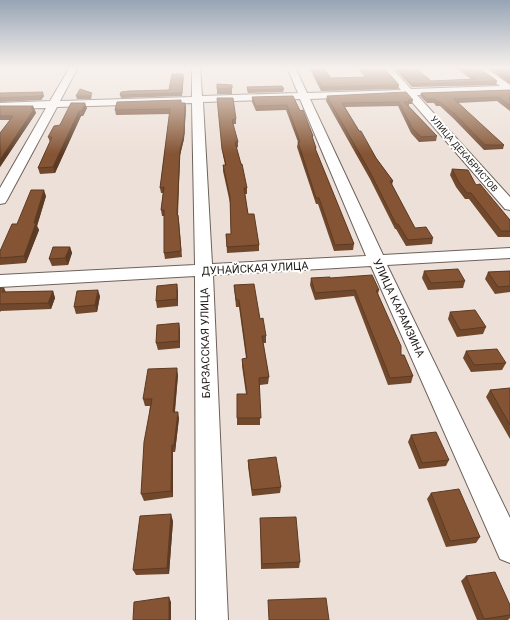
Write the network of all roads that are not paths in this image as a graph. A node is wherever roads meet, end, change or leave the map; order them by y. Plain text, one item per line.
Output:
1 (58, 96) edge
2 (198, 96) edge
3 (304, 96) joint
4 (412, 96) edge
5 (198, 100) junction
6 (53, 104) junction
7 (0, 106) edge
8 (0, 200) edge
9 (510, 206) edge
10 (510, 253) edge
11 (377, 261) junction
12 (204, 270) junction
13 (0, 281) edge
14 (510, 549) edge
15 (212, 620) edge

1 - 6 street
2 - 5 street, БАРЗАССКАЯ УЛИЦА
3 - 5 street
3 - 11 street, УЛИЦА КАРАМЗИНА
4 - 9 street, УЛИЦА ДЕКАБРИСТОВ
5 - 6 street
5 - 12 street, БАРЗАССКАЯ УЛИЦА
6 - 7 street
6 - 8 street
10 - 11 street, ДУНАЙСКАЯ УЛИЦА
11 - 12 street, ДУНАЙСКАЯ УЛИЦА
11 - 14 street, УЛИЦА КАРАМЗИНА
12 - 13 street, ДУНАЙСКАЯ УЛИЦА
12 - 15 street, БАРЗАССКАЯ УЛИЦА

